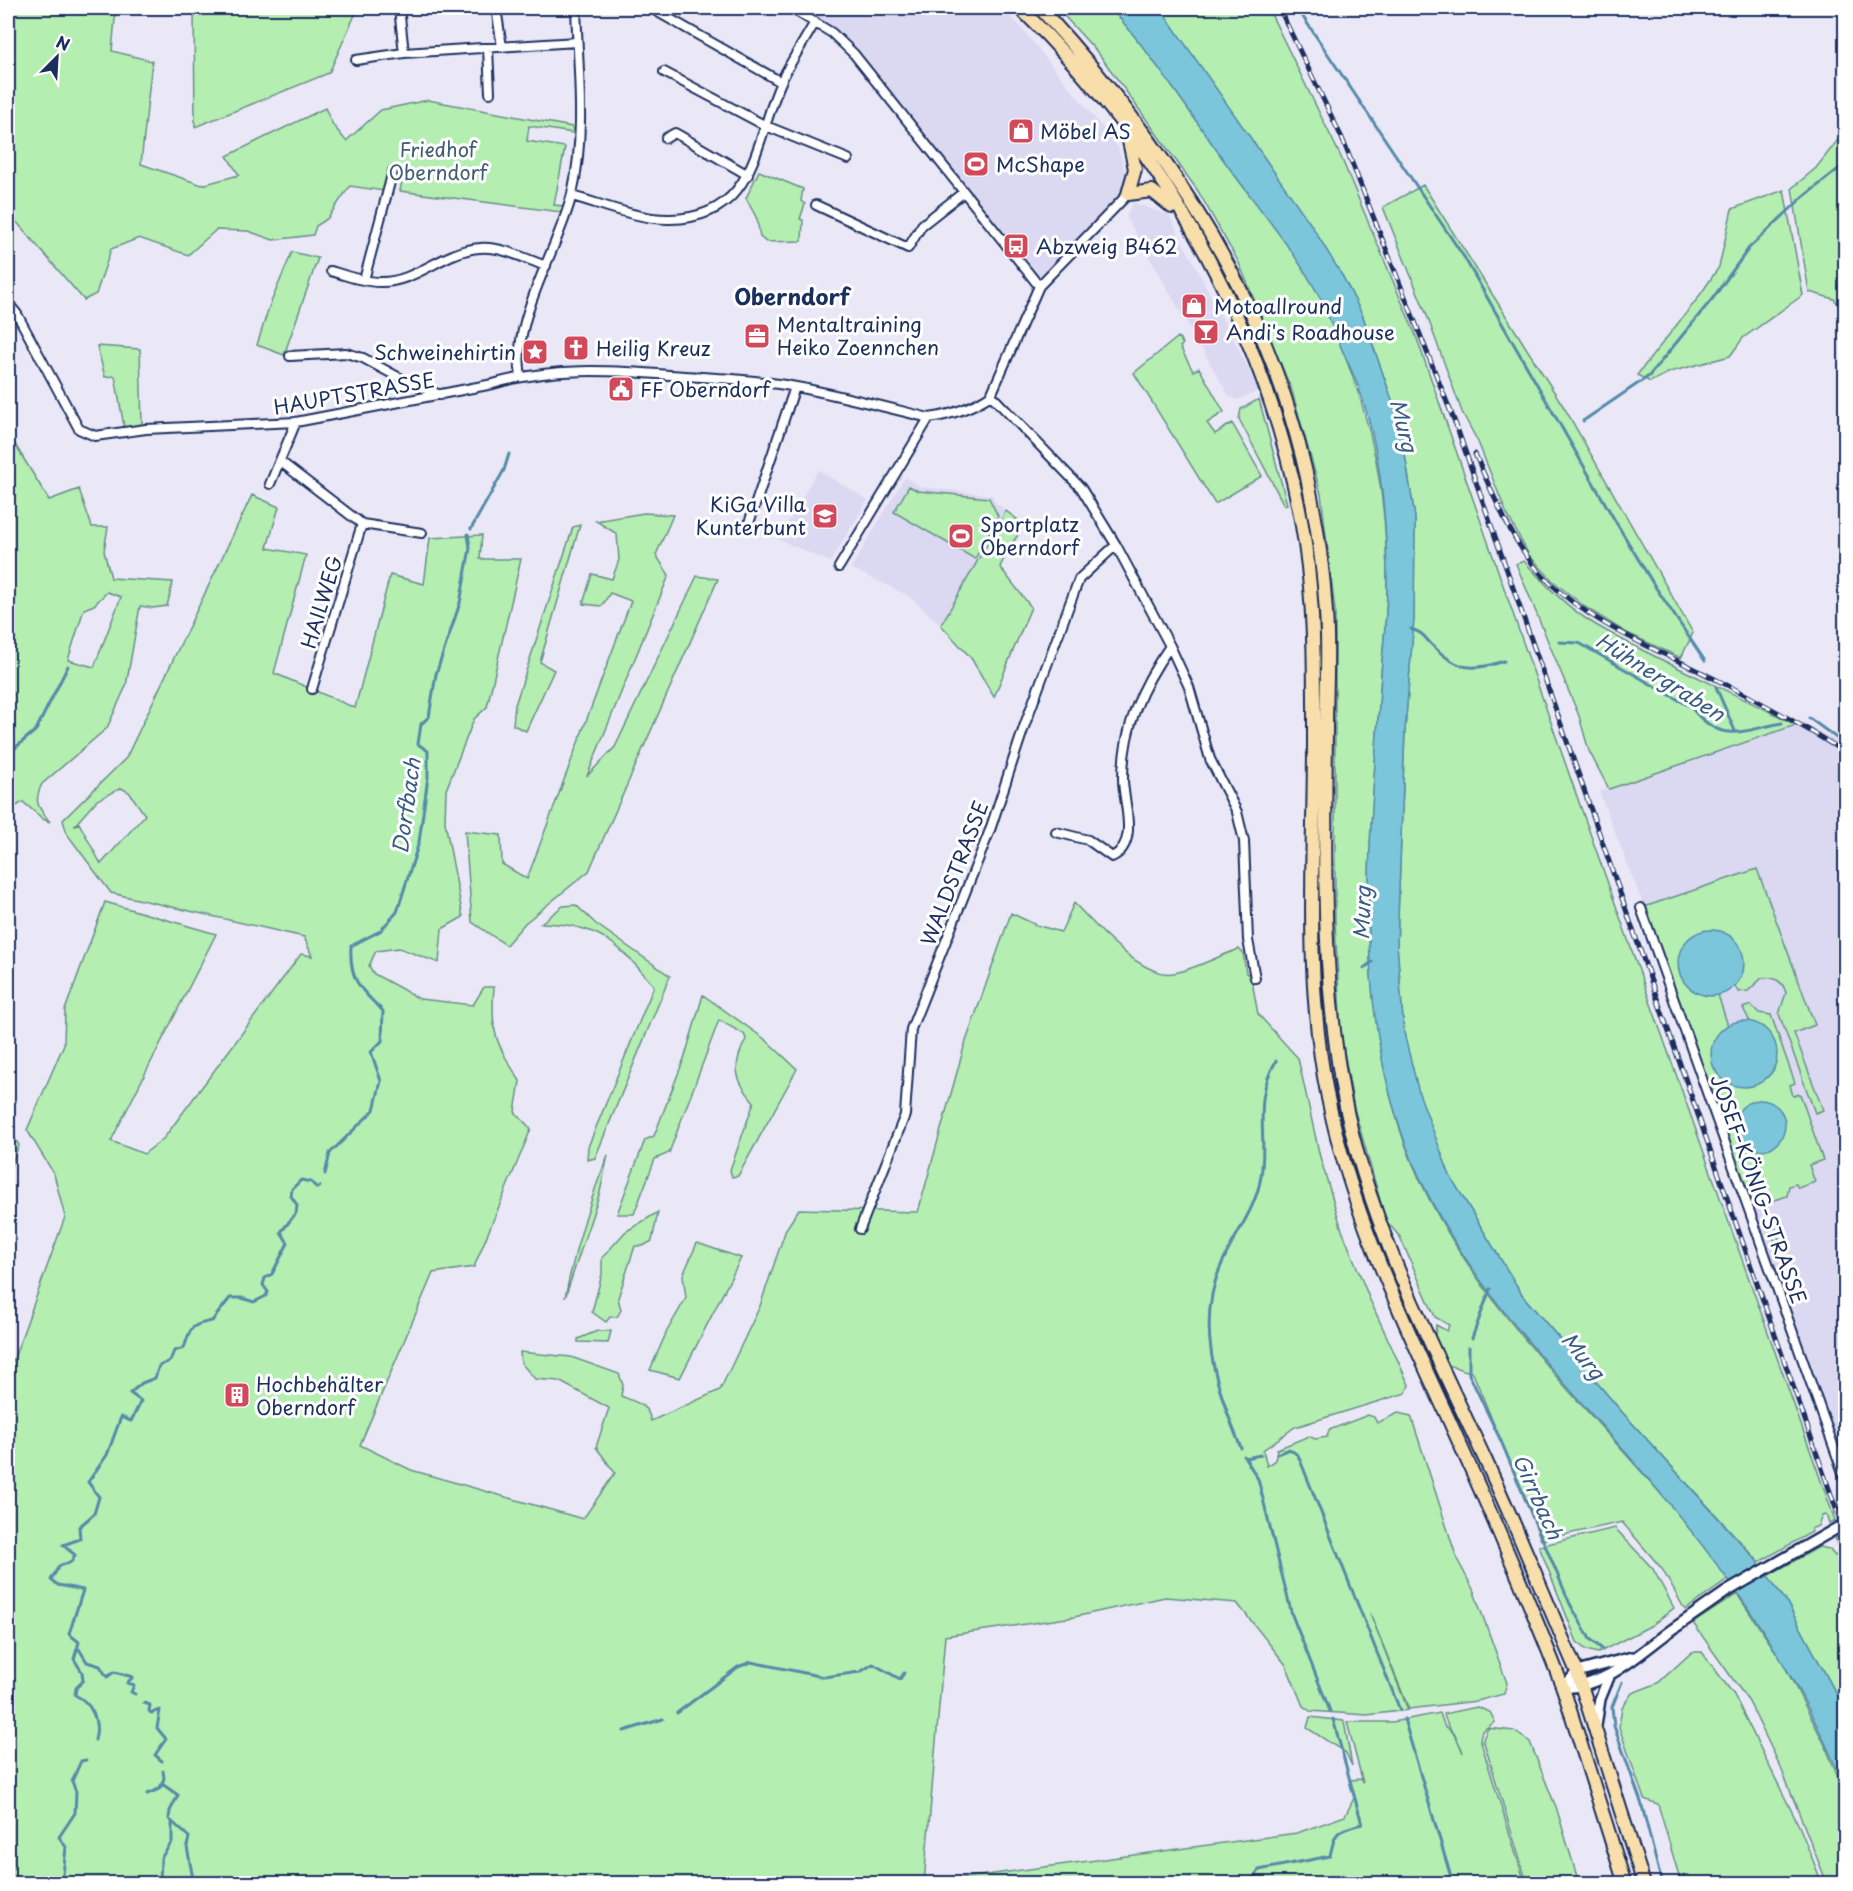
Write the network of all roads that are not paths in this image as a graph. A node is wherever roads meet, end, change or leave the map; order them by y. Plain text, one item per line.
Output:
1 (399, 8) edge
2 (496, 8) edge
3 (576, 8) edge
4 (791, 8) edge
5 (1020, 8) edge
6 (1040, 8) edge
7 (656, 11) dead end
8 (815, 22) junction
9 (577, 42) junction
10 (502, 47) junction
11 (488, 48) junction
12 (404, 53) junction
13 (356, 60) dead end
14 (664, 72) dead end
15 (781, 82) junction
16 (490, 93) dead end
17 (766, 126) junction
18 (1128, 134) junction
19 (666, 138) dead end
20 (848, 159) dead end
21 (393, 171) dead end
22 (748, 175) junction
23 (964, 192) junction
24 (1128, 194) junction
25 (572, 196) junction
26 (816, 205) dead end
27 (1179, 209) junction
28 (546, 266) junction
29 (331, 272) dead end
30 (364, 280) junction
31 (1039, 286) junction
32 (8, 303) edge
33 (290, 356) dead end
34 (521, 376) junction
35 (795, 387) junction
36 (440, 394) junction
37 (991, 395) junction
38 (929, 418) junction
39 (296, 422) junction
40 (281, 462) junction
41 (270, 484) dead end
42 (362, 524) junction
43 (747, 529) dead end
44 (422, 533) dead end
45 (1116, 545) junction
46 (839, 567) dead end
47 (1170, 646) junction
48 (312, 689) dead end
49 (1056, 832) dead end
50 (1641, 908) dead end
51 (1255, 978) dead end
52 (860, 1228) dead end
53 (1845, 1481) edge
54 (1845, 1523) edge
55 (1635, 1656) junction
56 (1577, 1672) junction
57 (1609, 1677) junction
58 (1582, 1686) junction
59 (1563, 1688) junction
60 (1596, 1726) junction
61 (1625, 1884) edge
62 (1644, 1884) edge

1 - 12 street
2 - 10 street
3 - 9 street
4 - 8 street
5 - 18 main road
6 - 56 main road
7 - 15 street
8 - 15 street
8 - 23 street
9 - 10 street
9 - 25 street
10 - 11 street
11 - 12 street
11 - 16 street
12 - 13 street
14 - 17 street
15 - 17 street
17 - 20 street
17 - 22 street
18 - 24 main road
18 - 27 main road
19 - 22 street
21 - 30 street
22 - 25 street
23 - 26 street
23 - 31 street
24 - 27 main road
24 - 31 street
25 - 28 street
27 - 59 main road
28 - 30 street
28 - 34 street
29 - 30 street
31 - 37 street
32 - 39 street, HAUPTSTRASSE
33 - 36 street
34 - 35 street, HAUPTSTRASSE
34 - 36 street, HAUPTSTRASSE
35 - 38 street, HAUPTSTRASSE
35 - 43 street
36 - 39 street, HAUPTSTRASSE
37 - 38 street, HAUPTSTRASSE
37 - 45 street
38 - 46 street
39 - 40 street
40 - 41 street
40 - 42 street
42 - 44 street
42 - 48 street, HAILWEG
45 - 47 street
45 - 52 street, WALDSTRASSE
47 - 49 street
47 - 51 street
50 - 53 street, JOSEF-KÖNIG-STRASSE
54 - 55 street, bridge
55 - 56 street
55 - 57 street
56 - 58 main road
56 - 59 street
57 - 58 street
57 - 60 street
58 - 59 street
58 - 60 main road
59 - 61 main road
60 - 62 main road

